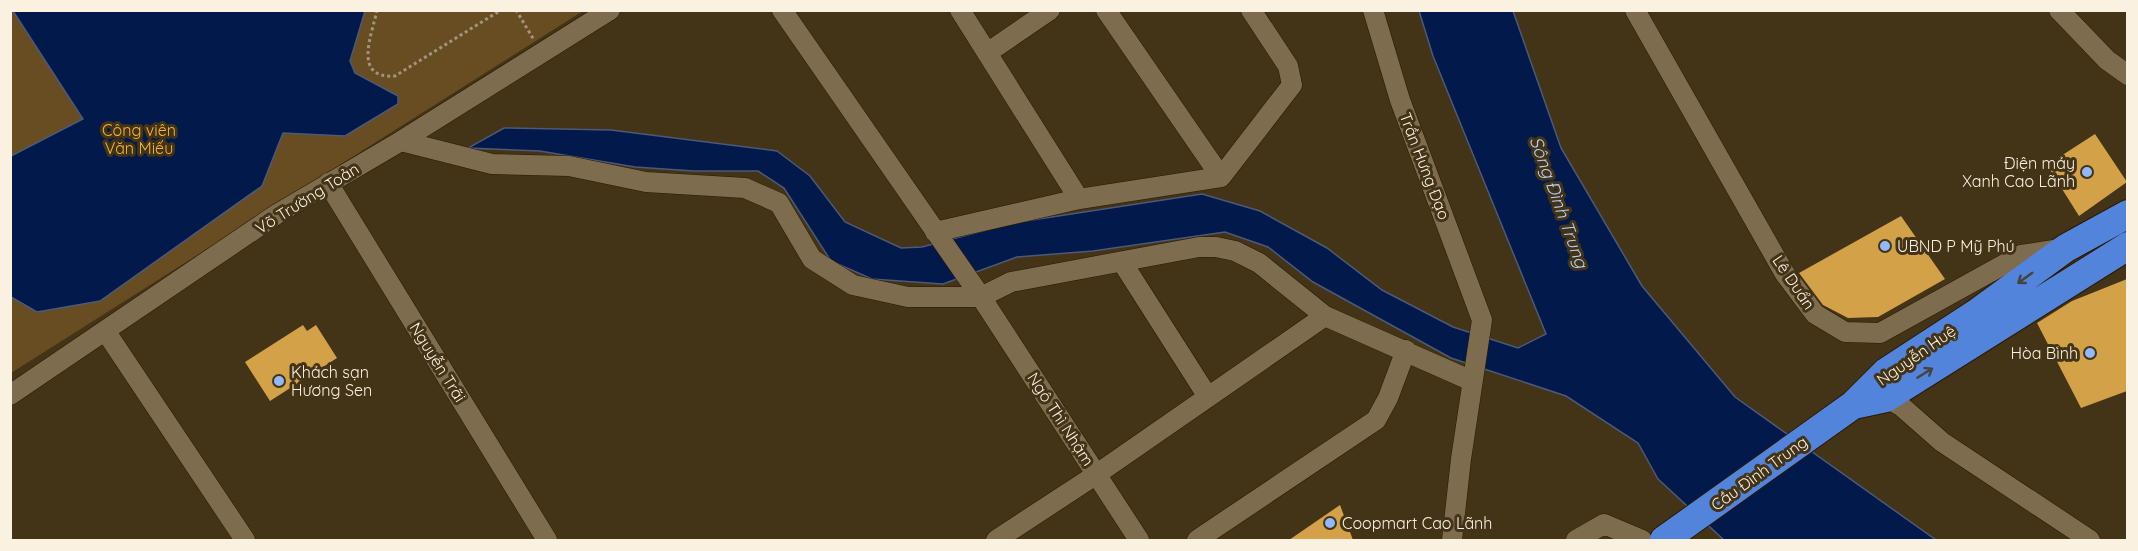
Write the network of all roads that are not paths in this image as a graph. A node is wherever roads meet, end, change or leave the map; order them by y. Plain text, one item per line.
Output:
1 (610, 10) edge
2 (782, 10) edge
3 (960, 10) edge
4 (1050, 10) edge
5 (1106, 10) edge
6 (1251, 10) edge
7 (1373, 10) edge
8 (1635, 10) edge
9 (2059, 10) edge
10 (987, 53) junction
11 (2127, 75) edge
12 (401, 141) junction
13 (1221, 177) junction
14 (328, 183) junction
15 (1079, 199) junction
16 (2127, 214) edge
17 (935, 232) junction
18 (2127, 246) edge
19 (2066, 248) junction
20 (1122, 262) junction
21 (981, 297) junction
22 (1325, 316) junction
23 (105, 332) junction
24 (1406, 350) junction
25 (1472, 381) junction
26 (10, 395) edge
27 (1208, 397) junction
28 (1886, 398) junction
29 (1853, 405) junction
30 (1097, 474) junction
31 (245, 540) edge
32 (547, 540) edge
33 (996, 540) edge
34 (1139, 540) edge
35 (1197, 540) edge
36 (1452, 540) edge
37 (1576, 540) edge
38 (1642, 540) edge
39 (1664, 540) edge
40 (2090, 540) edge

1 - 12 street, Võ Trường Toản
2 - 17 street
3 - 10 street
4 - 10 street
5 - 13 street
6 - 13 street
7 - 25 street, Trần Hưng Đạo
8 - 19 street, Lê Duẩn
9 - 11 street
10 - 15 street
12 - 14 street, Võ Trường Toản
12 - 21 street
13 - 15 street
14 - 23 street, Võ Trường Toản
14 - 32 street, Nguyễn Trãi
15 - 17 street
16 - 19 highway, Nguyễn Huệ
17 - 21 street, Ngô Thì Nhậm
28 -> 18 highway, Nguyễn Huệ
19 -> 29 highway, Nguyễn Huệ
20 - 21 street
20 - 22 street
20 - 27 street
21 - 30 street, Ngô Thì Nhậm
22 - 24 street
22 - 27 street
23 - 26 street, Võ Trường Toản
23 - 31 street
24 - 25 street
24 - 35 street
25 - 36 street
27 - 30 street
28 - 29 highway, Nguyễn Huệ
28 - 40 street
29 - 39 highway, Cầu Đình Trung
30 - 33 street
30 - 34 street, Ngô Thì Nhậm
37 - 38 street

